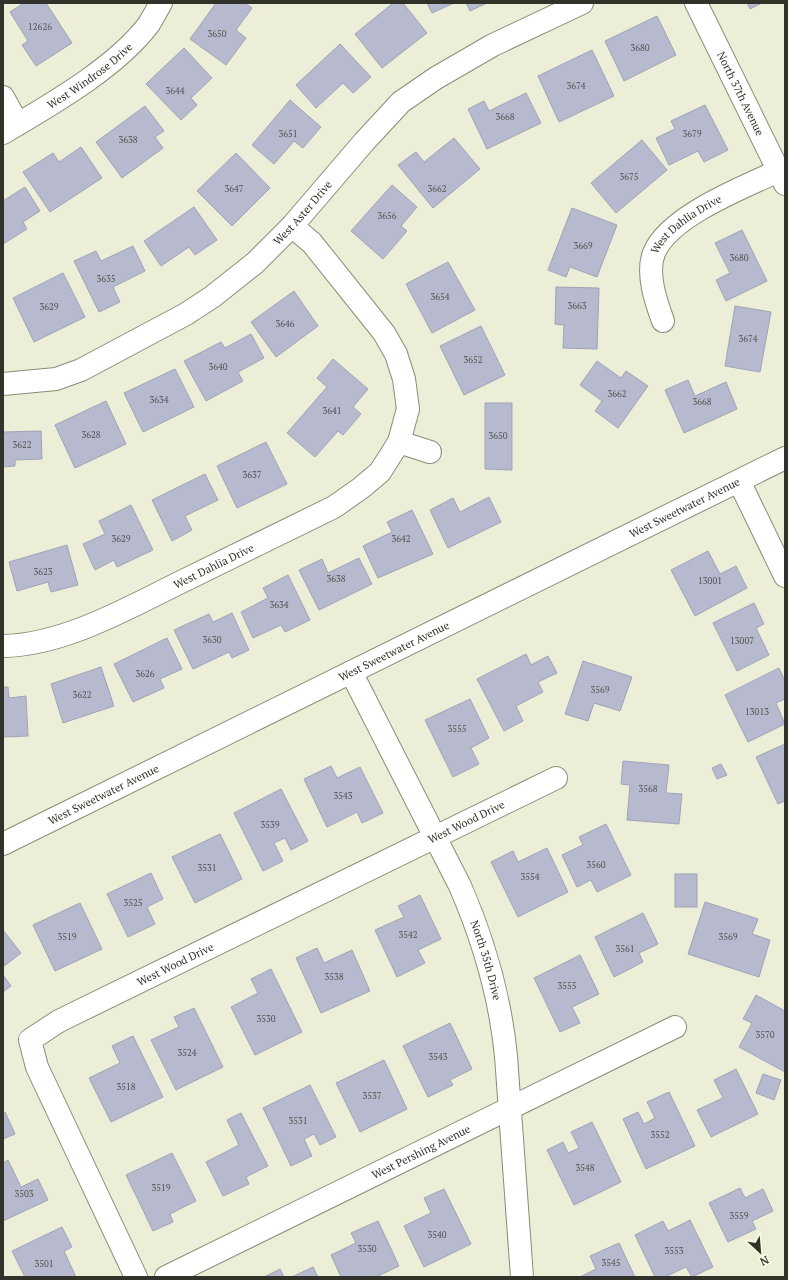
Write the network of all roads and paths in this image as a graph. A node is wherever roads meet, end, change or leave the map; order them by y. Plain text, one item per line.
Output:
1 (161, 3) edge
2 (582, 3) edge
3 (696, 3) edge
4 (3, 97) edge
5 (10, 129) edge
6 (783, 175) edge
7 (292, 226) junction
8 (663, 321) dead end
9 (3, 384) edge
10 (399, 442) junction
11 (430, 452) dead end
12 (785, 458) edge
13 (739, 481) junction
14 (785, 576) edge
15 (3, 646) edge
16 (351, 672) junction
17 (556, 778) dead end
18 (435, 836) junction
19 (3, 844) edge
20 (675, 1027) dead end
21 (510, 1109) junction
22 (136, 1277) edge
23 (166, 1277) edge
24 (522, 1277) edge

1 - 5 street, West Windrose Drive
2 - 7 street, West Aster Drive
3 - 6 street, North 37th Avenue
4 - 5 street
6 - 8 street, West Dahlia Drive
7 - 9 street, West Aster Drive
7 - 10 street, West Dahlia Drive
10 - 11 street
10 - 15 street, West Dahlia Drive
12 - 13 street, West Sweetwater Avenue
13 - 14 street
13 - 16 street, West Sweetwater Avenue
16 - 18 street, North 35th Drive
16 - 19 street, West Sweetwater Avenue
17 - 18 street, West Wood Drive
18 - 21 street, North 35th Drive
18 - 22 street, West Wood Drive
20 - 21 street, West Pershing Avenue
21 - 23 street, West Pershing Avenue
21 - 24 street, North 35th Drive

